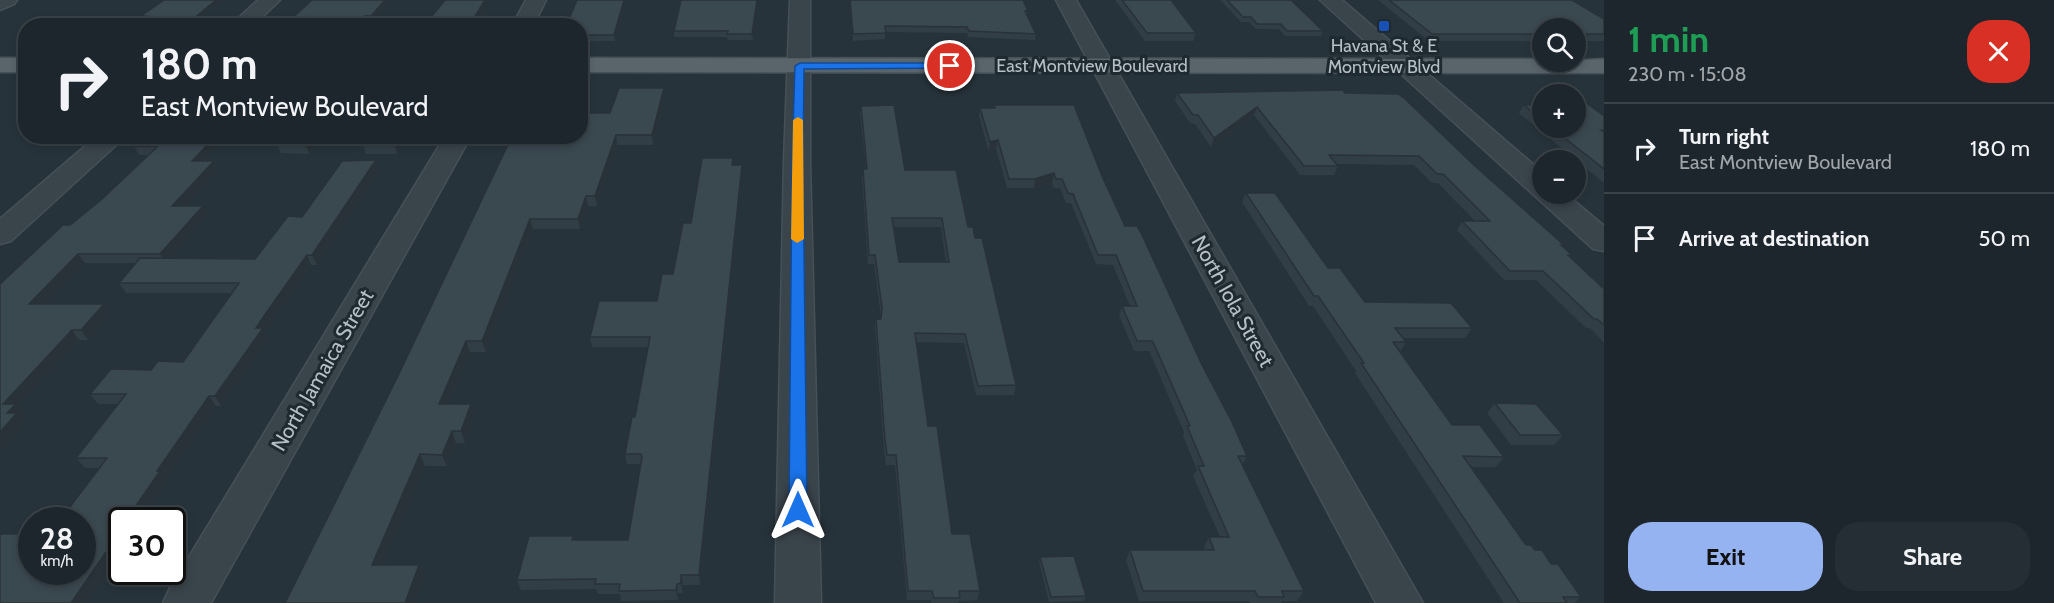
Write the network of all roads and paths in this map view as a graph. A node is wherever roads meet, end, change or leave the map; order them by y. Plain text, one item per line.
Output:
1 (7, 0) edge
2 (270, 0) edge
3 (536, 0) edge
4 (800, 0) edge
5 (1066, 0) edge
6 (1330, 0) edge
7 (0, 4) edge
8 (249, 18) edge
9 (526, 18) edge
10 (0, 65) edge
11 (18, 65) edge
12 (588, 65) edge
13 (800, 66) junction
14 (1103, 66) junction
15 (1406, 66) junction
16 (1604, 66) edge
17 (104, 144) edge
18 (453, 144) edge
19 (1532, 178) edge
20 (1560, 204) edge
21 (0, 235) edge
22 (1604, 242) edge
23 (186, 603) edge
24 (798, 603) edge
25 (1400, 603) edge

1 - 7 street
2 - 8 street
3 - 9 street
4 - 13 street
5 - 14 street, North Iola Street
6 - 15 street
10 - 11 main road
12 - 13 main road, East Montview Boulevard
13 - 14 main road, East Montview Boulevard
13 - 24 street
14 - 15 main road, East Montview Boulevard
14 - 25 street, North Iola Street
15 - 16 main road, East Montview Boulevard
15 - 19 street
17 - 21 street
18 - 23 street, North Jamaica Street
20 - 22 street

